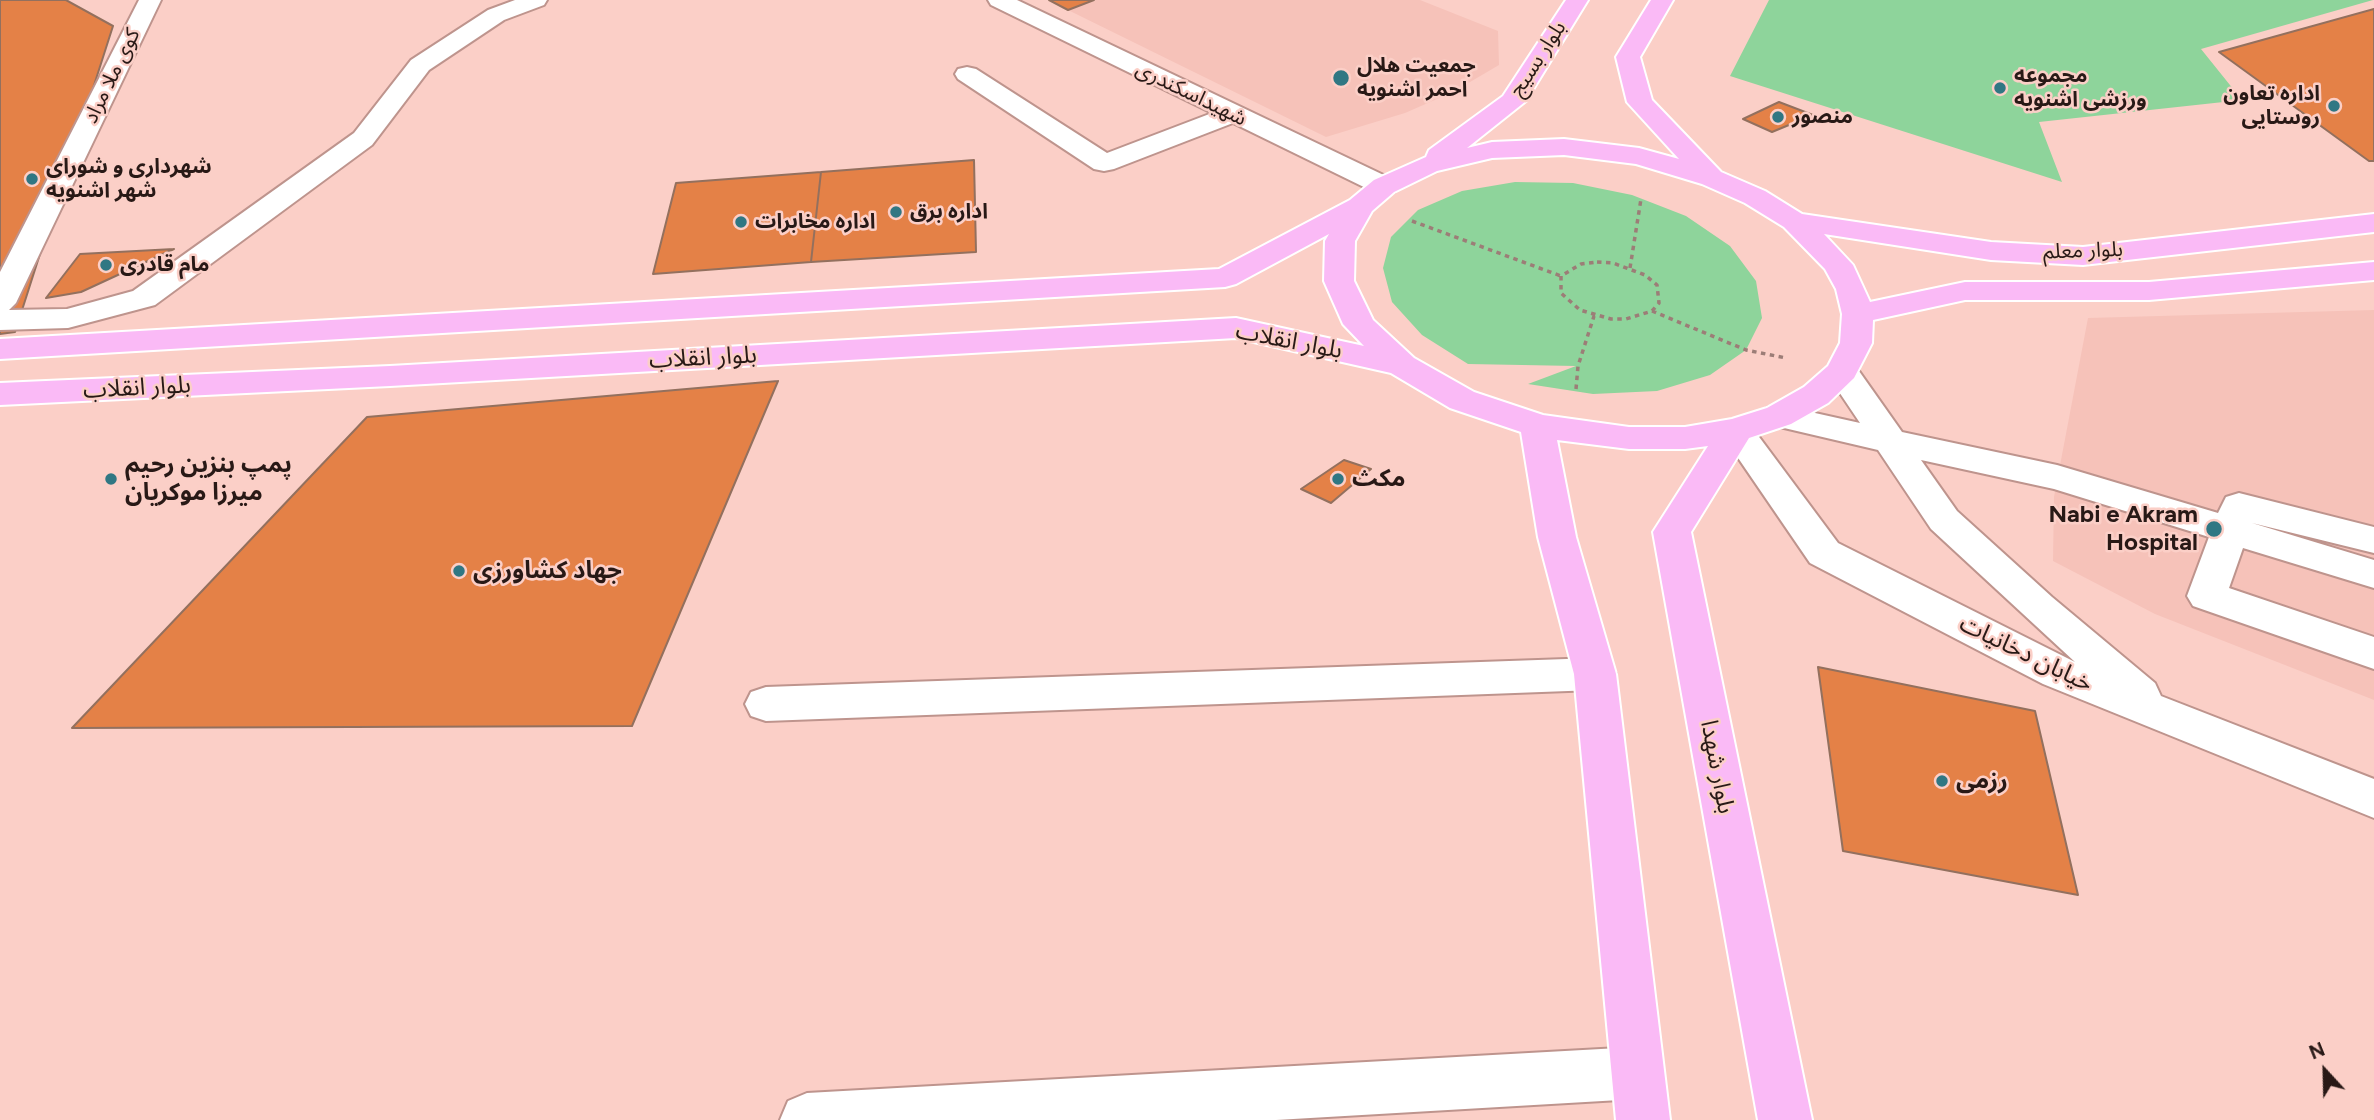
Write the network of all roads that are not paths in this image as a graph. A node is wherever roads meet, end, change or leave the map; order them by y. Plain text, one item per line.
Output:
1 (150, 0) edge
2 (536, 0) edge
3 (999, 0) edge
4 (1577, 0) edge
5 (1662, 0) edge
6 (967, 74) dead end
7 (1233, 114) junction
8 (1428, 165) junction
9 (1712, 178) junction
10 (1384, 186) junction
11 (1360, 206) junction
12 (1794, 221) junction
13 (2374, 223) edge
14 (2374, 271) edge
15 (0, 303) edge
16 (1858, 314) junction
17 (0, 320) edge
18 (0, 349) edge
19 (1402, 365) junction
20 (1842, 370) junction
21 (0, 394) edge
22 (1779, 416) junction
23 (1555, 428) junction
24 (1736, 429) junction
25 (2231, 532) junction
26 (2374, 540) edge
27 (2374, 574) edge
28 (2374, 653) edge
29 (1595, 674) junction
30 (766, 704) dead end
31 (2162, 715) junction
32 (2374, 799) edge
33 (1640, 1097) edge
34 (807, 1120) edge
35 (1785, 1120) edge

1 - 15 street, کوی ملا مراد
2 - 17 street
3 - 7 street, شهیداسکندری
4 - 8 main road, بلوار بسیج
5 - 9 main road
6 - 7 street
7 - 10 street, شهیداسکندری
8 - 9 main road
8 - 10 main road
9 - 12 main road
10 - 11 main road
11 - 18 main road, بلوار انقلاب
11 - 19 main road
12 - 13 main road, بلوار معلم
12 - 16 main road
14 - 16 main road, بلوار معلم
16 - 20 main road
19 - 21 main road, بلوار انقلاب
19 - 23 main road
20 - 22 main road
20 - 31 street
22 - 24 main road
22 - 25 street
23 - 24 main road
23 - 29 main road
24 - 31 street, خیابان دخانیات
24 - 35 main road, بلوار شهدا
25 - 26 street
25 - 27 street
25 - 28 street
29 - 30 street
29 - 33 main road
31 - 32 street, خیابان دخانیات
33 - 34 street

